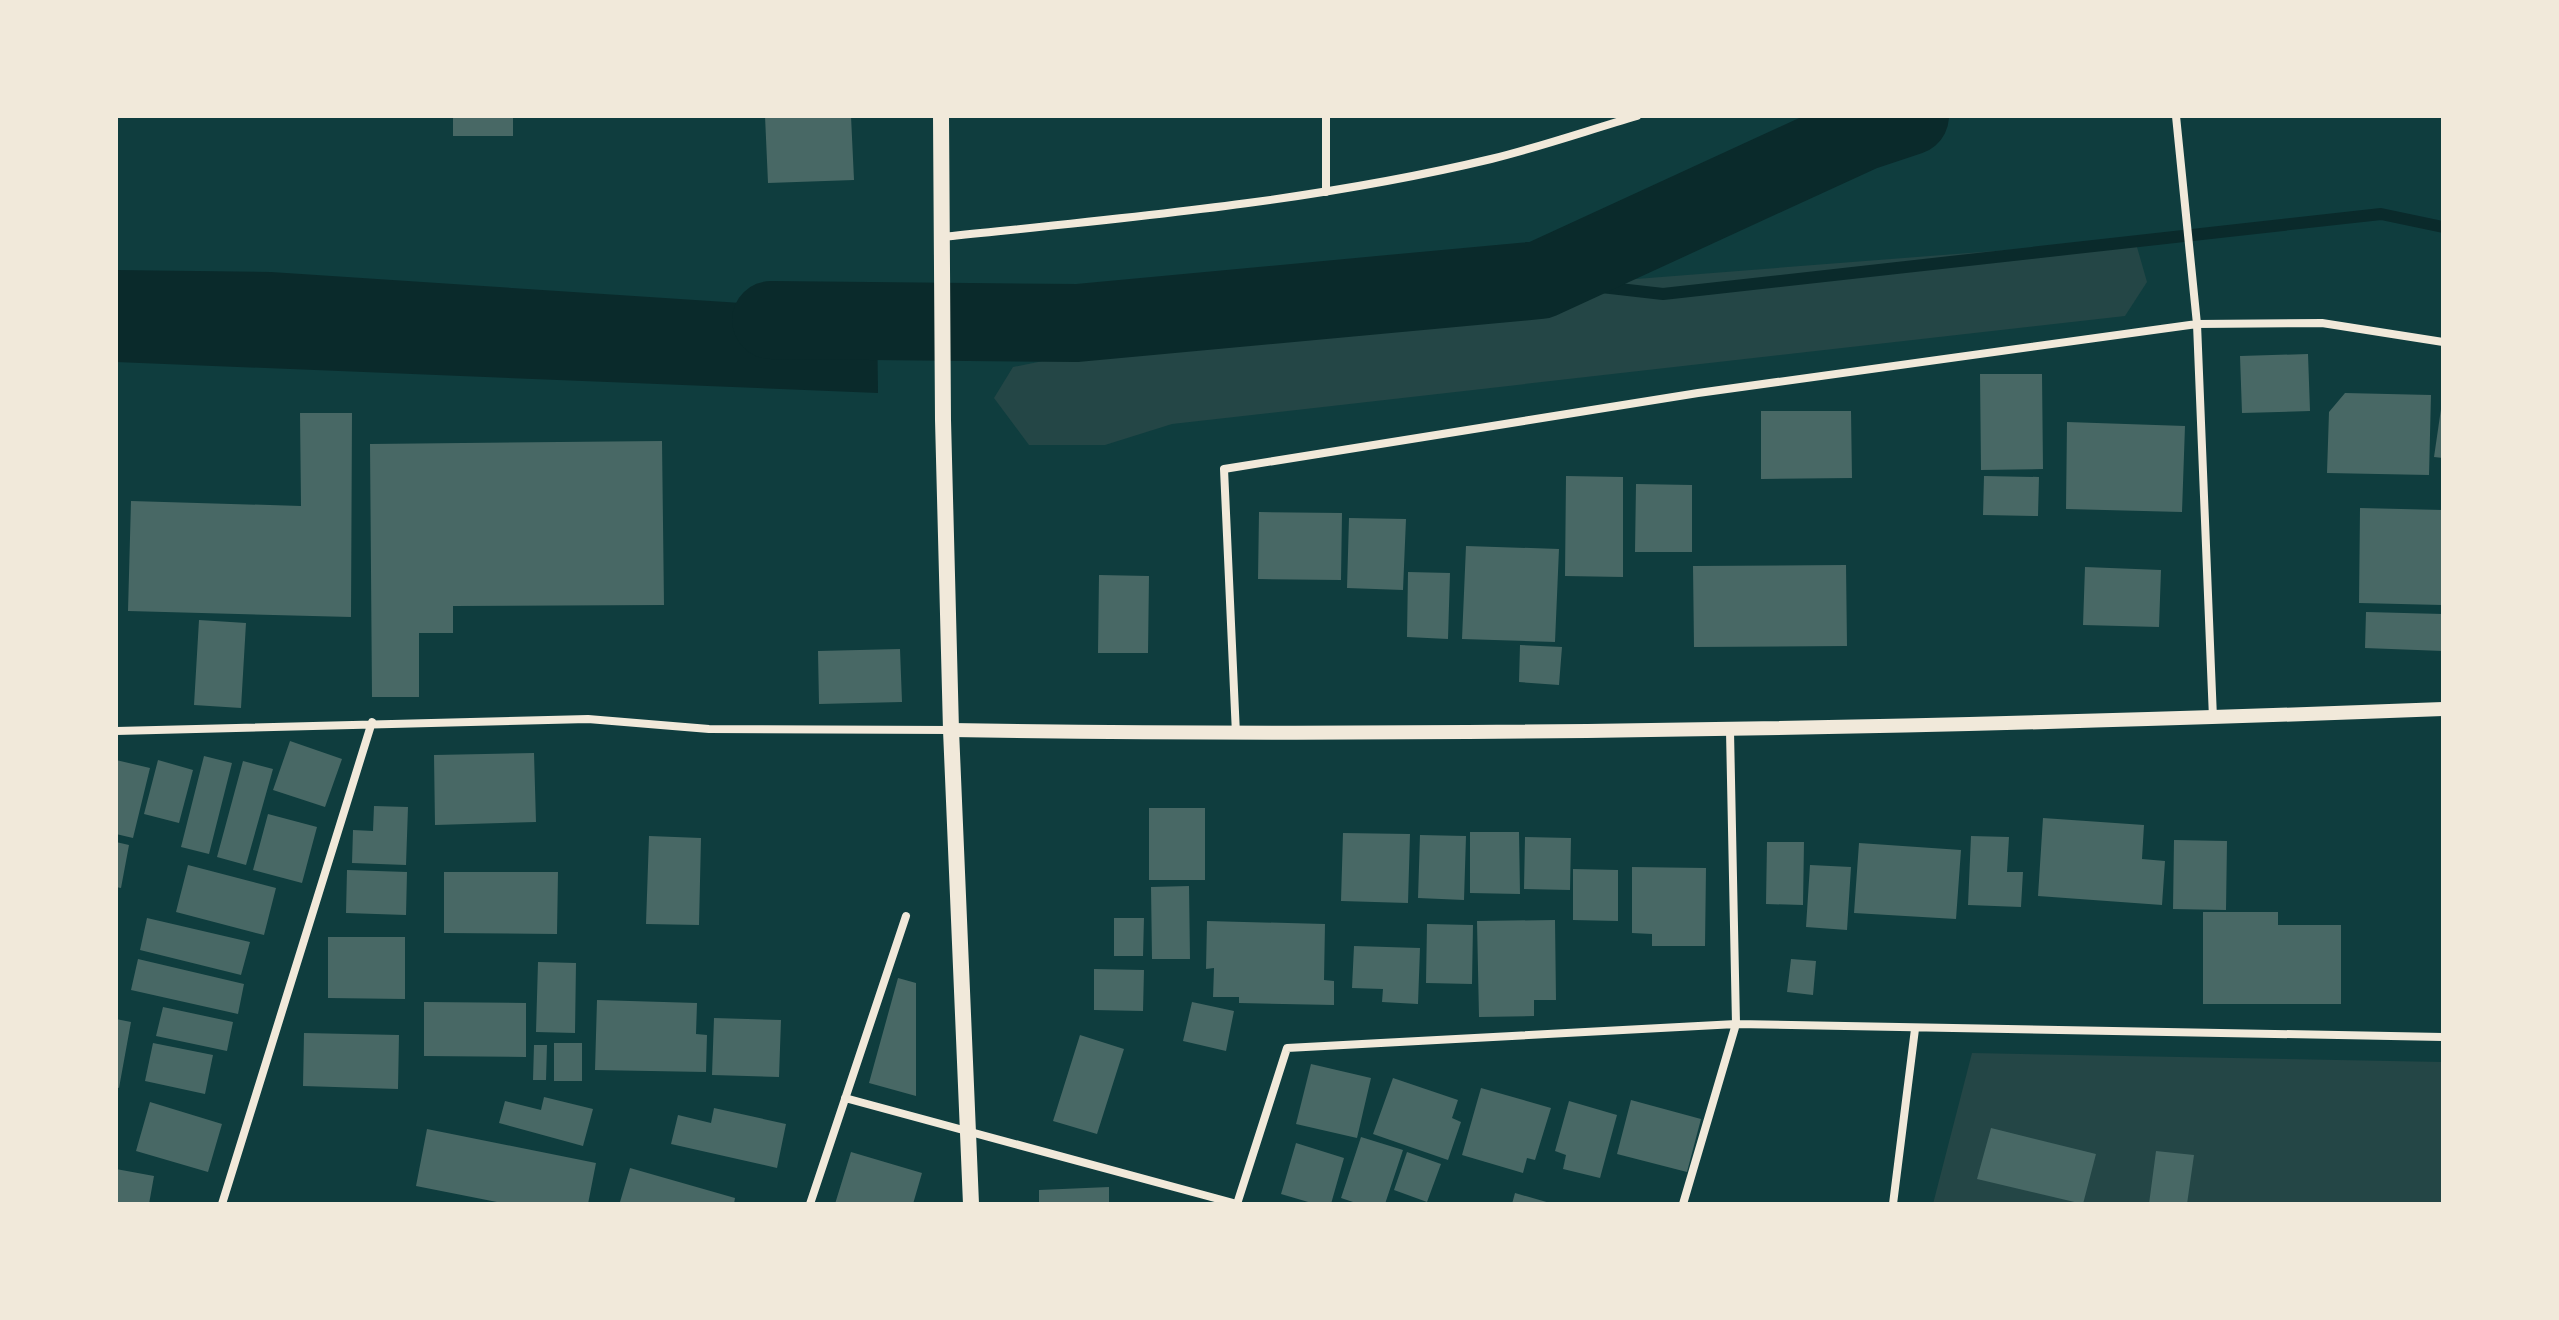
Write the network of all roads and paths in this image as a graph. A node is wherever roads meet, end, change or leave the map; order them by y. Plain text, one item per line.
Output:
1 (941, 116) edge
2 (1326, 116) edge
3 (1637, 116) edge
4 (2176, 116) edge
5 (1326, 192) junction
6 (941, 237) junction
7 (2197, 324) junction
8 (2443, 342) edge
9 (2443, 709) edge
10 (2213, 718) junction
11 (372, 722) junction
12 (951, 730) junction
13 (116, 731) edge
14 (1730, 731) junction
15 (1236, 735) junction
16 (906, 916) dead end
17 (1736, 1024) junction
18 (1915, 1029) junction
19 (2443, 1037) edge
20 (845, 1098) junction
21 (969, 1131) junction
22 (222, 1204) edge
23 (810, 1204) edge
24 (971, 1204) edge
25 (1237, 1204) edge
26 (1683, 1204) edge
27 (1893, 1204) edge

1 - 6 main road
2 - 5 street
3 - 5 street
4 - 7 street
5 - 6 street
6 - 12 main road
7 - 8 street
7 - 10 street
7 - 15 street
9 - 10 street
10 - 14 street
11 - 12 street
11 - 13 street
11 - 22 street
12 - 15 street
12 - 21 main road
14 - 15 street
14 - 17 street
16 - 20 street
17 - 18 street
17 - 25 street
17 - 26 street
18 - 19 street
18 - 27 street
20 - 21 street
20 - 23 street
21 - 24 main road
21 - 25 street

